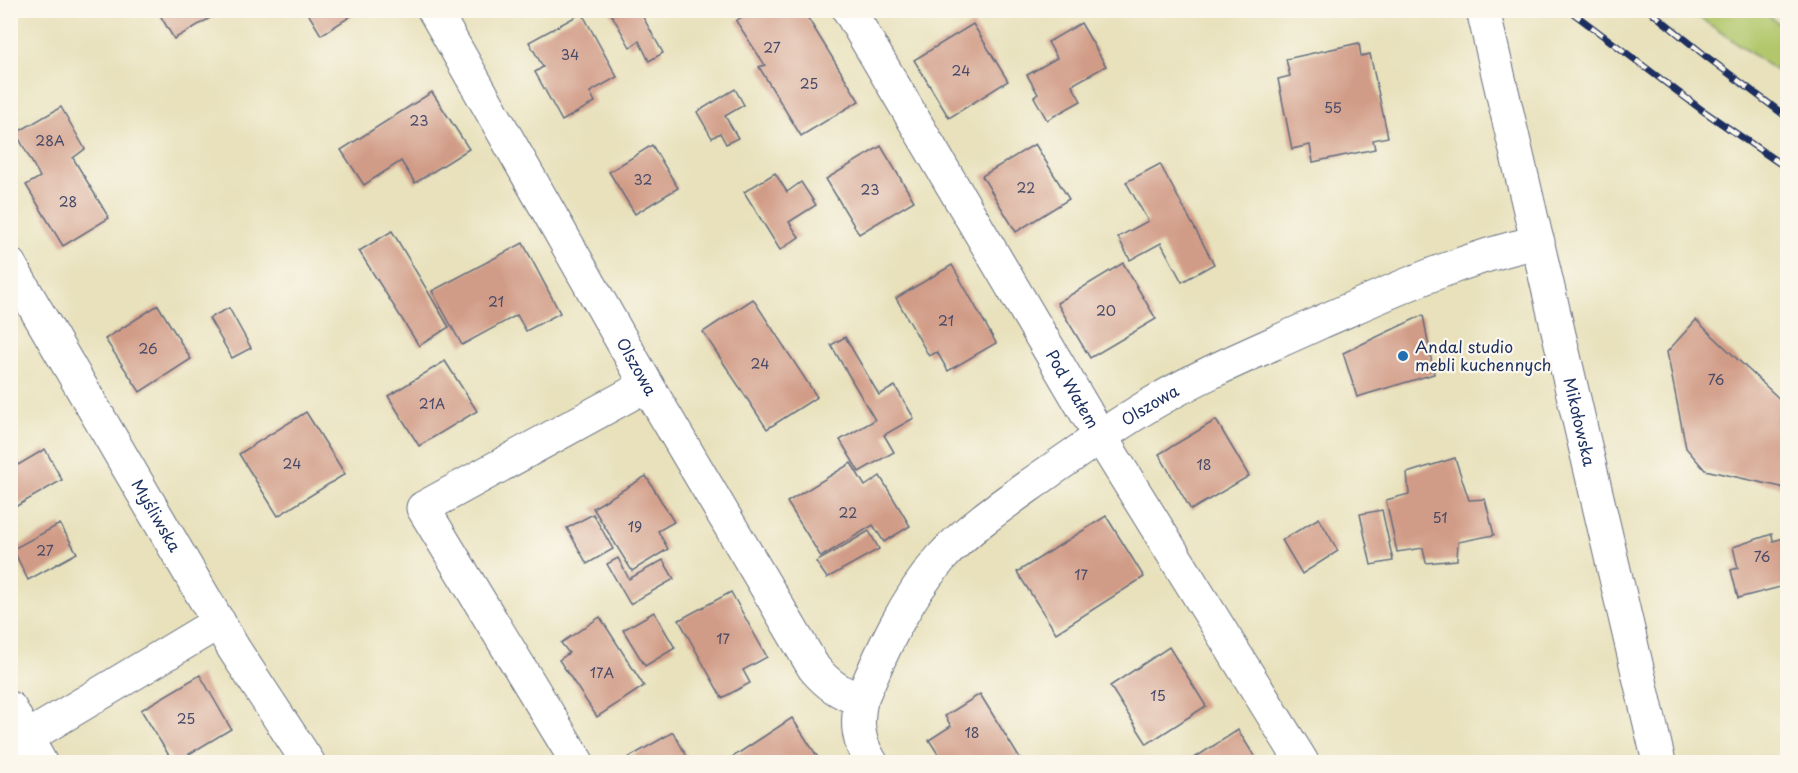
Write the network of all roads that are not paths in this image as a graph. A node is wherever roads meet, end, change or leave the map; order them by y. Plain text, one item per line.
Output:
1 (434, 10) edge
2 (849, 10) edge
3 (1483, 10) edge
4 (1538, 242) junction
5 (10, 265) edge
6 (647, 385) junction
7 (1100, 436) junction
8 (219, 622) junction
9 (861, 700) junction
10 (10, 708) edge
11 (33, 750) edge
12 (308, 762) edge
13 (577, 762) edge
14 (871, 762) edge
15 (1302, 762) edge
16 (1659, 762) edge

1 - 6 street, Olszowa
2 - 7 street, Pod Wałem
3 - 4 street, Mikołowska
4 - 7 street, Olszowa
4 - 16 street, Mikołowska
5 - 8 street, Myśliwska
6 - 9 street, Olszowa
6 - 13 street
7 - 9 street, Olszowa
7 - 15 street, Pod Wałem
8 - 11 street
8 - 12 street, Myśliwska
9 - 14 street, Olszowa
10 - 11 street

